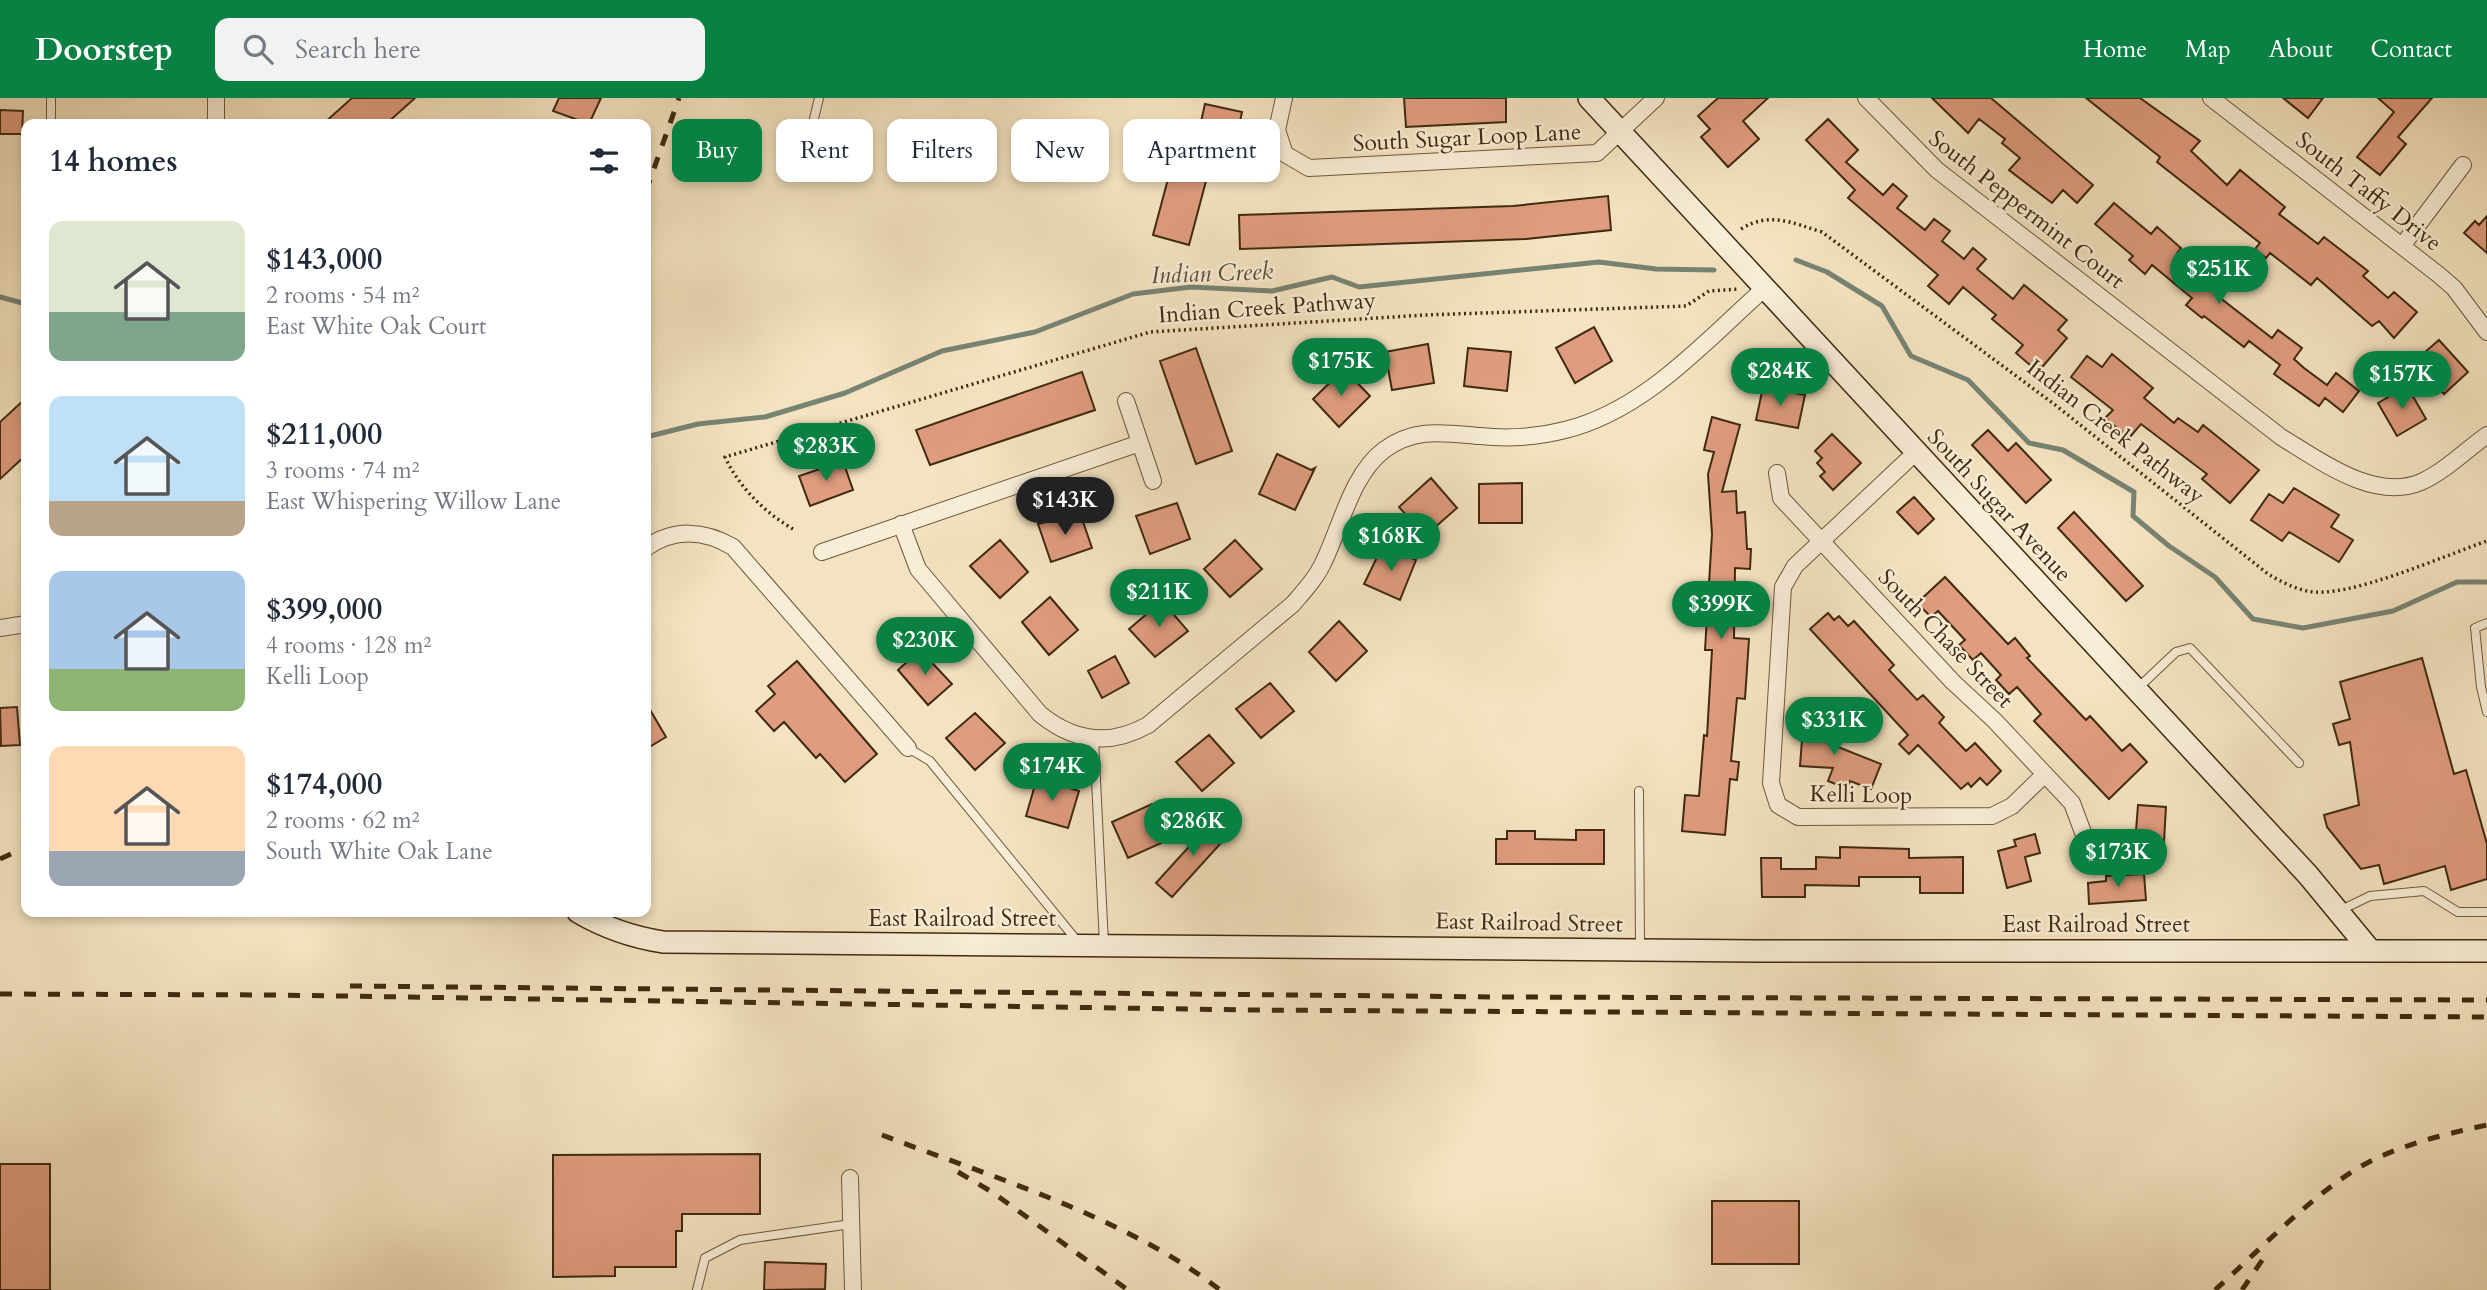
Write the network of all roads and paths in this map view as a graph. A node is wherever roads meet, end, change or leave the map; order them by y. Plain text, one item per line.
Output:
1 (51, 98) edge
2 (216, 98) edge
3 (819, 98) edge
4 (1284, 98) edge
5 (1590, 98) edge
6 (1656, 98) edge
7 (1866, 98) edge
8 (2211, 98) edge
9 (2229, 103) edge
10 (51, 119) edge
11 (216, 119) edge
12 (814, 119) edge
13 (1620, 131) junction
14 (2463, 165) dead end
15 (1741, 229) dead end
16 (2402, 246) junction
17 (1766, 287) junction
18 (1741, 289) dead end
19 (2487, 332) edge
20 (1126, 401) dead end
21 (2487, 435) edge
22 (1140, 443) junction
23 (1915, 453) junction
24 (1777, 473) dead end
25 (1153, 481) dead end
26 (901, 524) junction
27 (793, 529) dead end
28 (1821, 541) junction
29 (2487, 541) edge
30 (651, 545) edge
31 (822, 552) dead end
32 (2487, 623) edge
33 (21, 625) edge
34 (0, 628) edge
35 (2136, 690) junction
36 (2487, 712) edge
37 (1094, 739) junction
38 (908, 748) joint
39 (2300, 763) dead end
40 (2045, 774) junction
41 (1639, 791) dead end
42 (2084, 835) dead end
43 (2339, 912) junction
44 (2487, 912) edge
45 (587, 917) edge
46 (1104, 944) junction
47 (1079, 945) junction
48 (1640, 950) junction
49 (2370, 950) junction
50 (2487, 951) edge
51 (850, 1178) dead end
52 (851, 1224) junction
53 (697, 1290) edge
54 (853, 1290) edge

1 - 10 lane
2 - 11 street
3 - 12 lane
4 - 13 street, South Sugar Loop Lane
5 - 13 street, South Sugar Avenue
6 - 13 street
7 - 21 street, South Peppermint Court
8 - 9 street, South Taffy Drive
9 - 16 street, South Taffy Drive
13 - 17 street, South Sugar Avenue
14 - 16 street
15 - 29 path, Indian Creek Pathway
16 - 19 street, South Taffy Drive
17 - 23 street, South Sugar Avenue
17 - 37 street
18 - 27 path, Indian Creek Pathway
20 - 22 street
22 - 25 street
22 - 26 street
23 - 28 street, Kelli Loop
23 - 35 street, South Sugar Avenue
24 - 28 street, South Chase Street
26 - 31 street
26 - 37 street
28 - 40 street, South Chase Street
28 - 40 street, Kelli Loop
30 - 38 street
32 - 36 lane
33 - 34 street
35 - 39 lane
35 - 43 street, South Sugar Avenue
37 - 46 lane
38 - 47 lane
40 - 42 street, South Chase Street
41 - 48 lane
43 - 44 lane
43 - 49 street, South Sugar Avenue
45 - 47 street, East Railroad Street
46 - 47 street, East Railroad Street
46 - 48 street, East Railroad Street
48 - 49 street, East Railroad Street
49 - 50 street, East Railroad Street
51 - 52 street
52 - 53 lane
52 - 54 street

